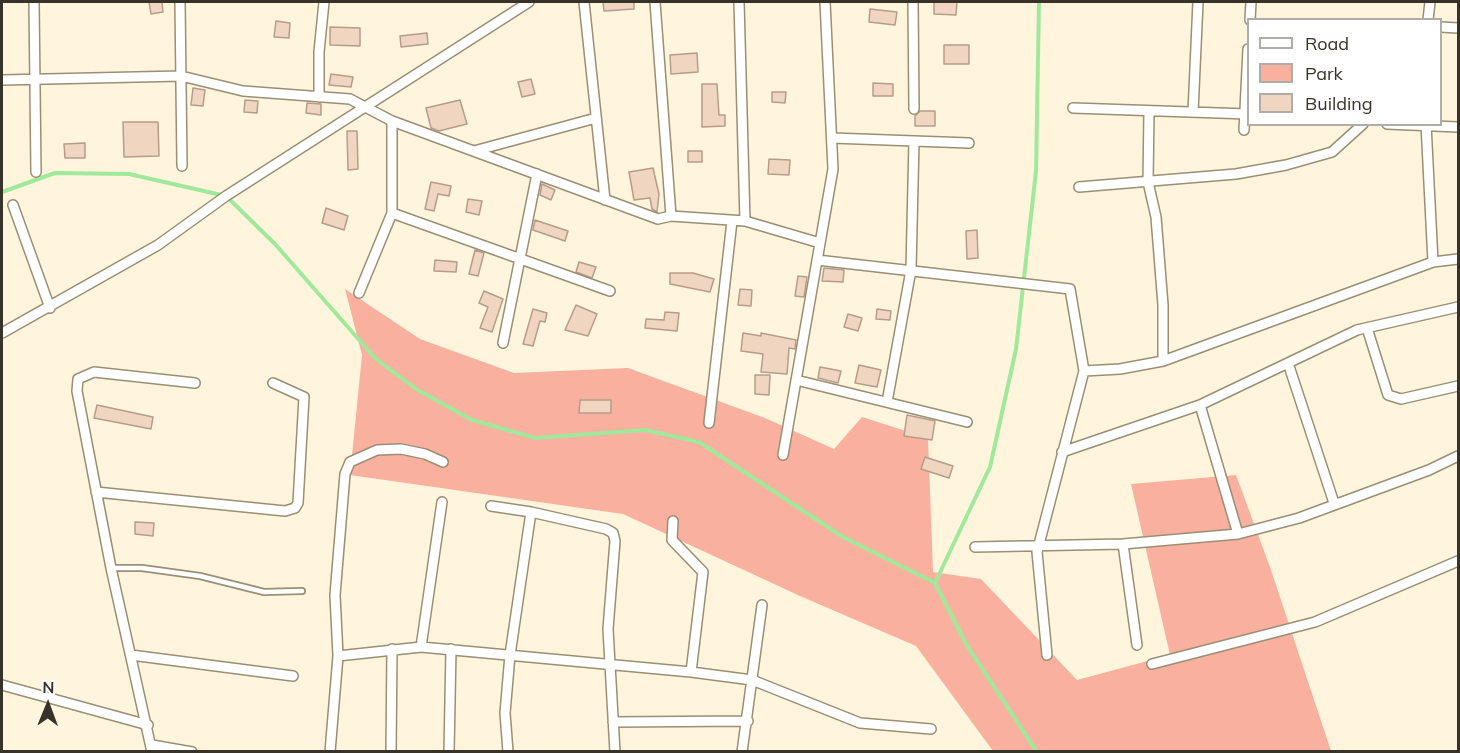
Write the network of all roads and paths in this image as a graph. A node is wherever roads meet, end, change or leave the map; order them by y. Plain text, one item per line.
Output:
1 (34, 2) edge
2 (180, 2) edge
3 (324, 2) edge
4 (529, 2) edge
5 (584, 2) edge
6 (655, 2) edge
7 (739, 2) edge
8 (825, 2) edge
9 (913, 2) edge
10 (1198, 2) edge
11 (1251, 2) edge
12 (1430, 2) edge
13 (1250, 18) edge
14 (1428, 18) edge
15 (1442, 27) edge
16 (1458, 28) edge
17 (181, 76) junction
18 (2, 80) edge
19 (35, 80) junction
20 (1247, 82) edge
21 (319, 97) junction
22 (366, 106) junction
23 (1073, 108) dead end
24 (914, 109) dead end
25 (1149, 111) junction
26 (1193, 112) junction
27 (1246, 114) edge
28 (596, 118) junction
29 (392, 121) junction
30 (1361, 126) edge
31 (1426, 126) edge
32 (1458, 128) edge
33 (1244, 129) dead end
34 (832, 138) junction
35 (914, 141) junction
36 (969, 143) dead end
37 (474, 151) junction
38 (182, 166) dead end
39 (36, 172) dead end
40 (537, 174) junction
41 (1148, 182) junction
42 (1079, 187) dead end
43 (605, 200) junction
44 (13, 205) dead end
45 (392, 213) junction
46 (670, 216) junction
47 (732, 220) junction
48 (745, 221) junction
49 (820, 243) junction
50 (520, 258) junction
51 (1458, 259) edge
52 (817, 260) junction
53 (1433, 262) junction
54 (911, 270) junction
55 (610, 291) dead end
56 (359, 293) dead end
57 (1458, 307) edge
58 (50, 308) junction
59 (1367, 328) junction
60 (2, 333) edge
61 (503, 343) dead end
62 (1163, 361) junction
63 (1288, 363) junction
64 (1084, 371) junction
65 (796, 380) junction
66 (195, 383) dead end
67 (273, 383) dead end
68 (1458, 386) edge
69 (887, 402) junction
70 (1200, 405) junction
71 (967, 422) dead end
72 (709, 423) dead end
73 (1062, 452) junction
74 (783, 455) dead end
75 (1458, 456) edge
76 (442, 462) dead end
77 (96, 492) junction
78 (442, 502) dead end
79 (1334, 503) junction
80 (491, 506) dead end
81 (531, 512) junction
82 (673, 522) dead end
83 (1238, 534) junction
84 (1123, 544) junction
85 (975, 547) dead end
86 (1038, 548) junction
87 (1458, 561) edge
88 (111, 568) junction
89 (302, 591) dead end
90 (762, 605) dead end
91 (1137, 645) dead end
92 (421, 647) junction
93 (451, 649) junction
94 (392, 650) junction
95 (131, 655) junction
96 (510, 655) junction
97 (1047, 655) dead end
98 (338, 656) junction
99 (610, 664) junction
100 (1152, 664) dead end
101 (691, 672) junction
102 (293, 676) dead end
103 (752, 680) junction
104 (2, 685) edge
105 (747, 721) junction
106 (613, 722) junction
107 (148, 725) junction
108 (931, 729) dead end
109 (152, 748) edge
110 (192, 752) edge
111 (330, 752) edge
112 (391, 752) edge
113 (449, 752) edge
114 (508, 752) edge
115 (615, 752) edge
116 (742, 752) edge

1 - 19 street
2 - 17 street
3 - 21 street
4 - 22 street
5 - 28 street
6 - 46 street
7 - 48 street
8 - 34 street
9 - 24 street
10 - 26 street
11 - 13 street
12 - 14 street
15 - 16 street
17 - 19 street
17 - 21 street
17 - 38 street
18 - 19 street
19 - 39 street
20 - 27 street
21 - 22 street
22 - 29 street
22 - 58 street
23 - 25 street
25 - 26 street
25 - 41 street
26 - 27 street
27 - 33 street
28 - 37 street
28 - 43 street
29 - 37 street
29 - 45 street
30 - 41 street
31 - 32 street
31 - 53 street
34 - 35 street
34 - 49 street
35 - 36 street
35 - 54 street
37 - 40 street
40 - 43 street
40 - 50 street
41 - 42 street
41 - 62 street
43 - 46 street
44 - 58 street
45 - 50 street
45 - 56 street
46 - 47 street
47 - 48 street
47 - 72 street
48 - 49 street
49 - 52 street
50 - 55 street
50 - 61 street
51 - 53 street
52 - 54 street
52 - 65 street
53 - 62 street
54 - 64 street
54 - 69 street
57 - 59 street
58 - 60 street
59 - 63 street
59 - 68 street
62 - 64 street
63 - 70 street
63 - 79 street
64 - 73 street
65 - 69 street
65 - 74 street
66 - 77 street
67 - 77 street
69 - 71 street
70 - 73 street
70 - 83 street
73 - 86 street
75 - 79 street
76 - 98 street
77 - 88 street
78 - 92 street
79 - 83 street
80 - 81 street
81 - 96 street
81 - 99 street
82 - 101 street
83 - 84 street
84 - 86 street
84 - 91 street
85 - 86 street
86 - 97 street
87 - 100 street
88 - 89 lane
88 - 95 street
90 - 103 street
92 - 93 street
92 - 94 street
93 - 96 street
93 - 113 street
94 - 98 street
94 - 112 street
95 - 102 street
95 - 107 street
96 - 99 street
96 - 114 street
98 - 111 street
99 - 101 street
99 - 106 street
101 - 103 street
103 - 105 street
103 - 108 street
104 - 107 street
105 - 106 street
105 - 116 street
106 - 115 street
107 - 109 street
109 - 110 street

